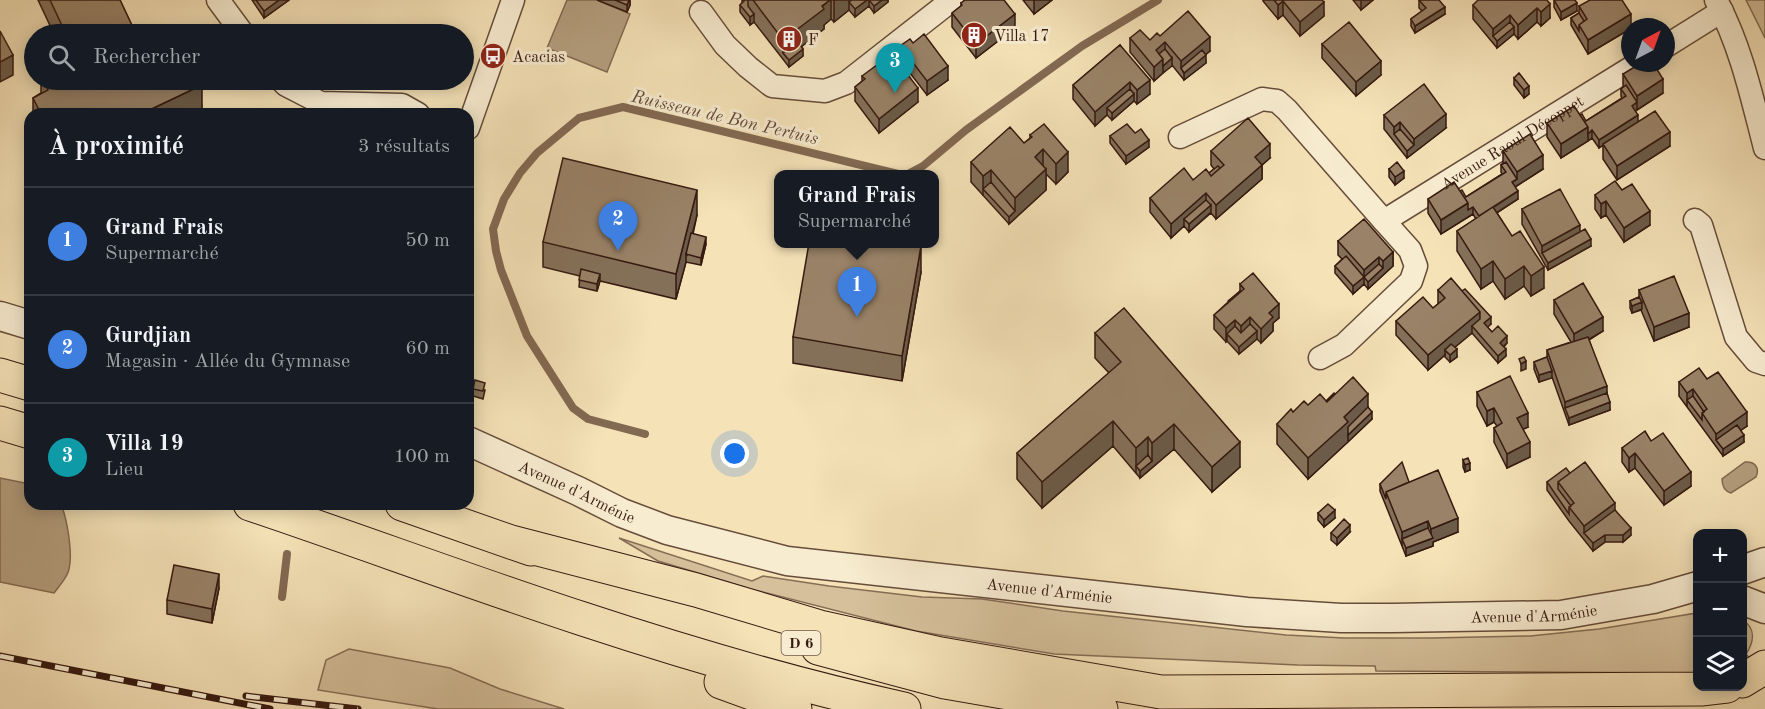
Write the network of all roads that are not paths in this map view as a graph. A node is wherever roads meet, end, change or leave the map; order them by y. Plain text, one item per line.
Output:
1 (218, 0) edge
2 (513, 0) edge
3 (952, 0) edge
4 (1719, 6) edge
5 (701, 12) dead end
6 (236, 24) edge
7 (1675, 39) edge
8 (1624, 72) edge
9 (296, 90) edge
10 (407, 108) edge
11 (474, 111) edge
12 (1180, 137) dead end
13 (1765, 148) edge
14 (1695, 220) dead end
15 (1384, 221) junction
16 (0, 316) edge
17 (24, 323) edge
18 (1320, 358) dead end
19 (1765, 364) edge
20 (0, 375) edge
21 (24, 382) edge
22 (0, 423) edge
23 (24, 430) edge
24 (474, 444) edge
25 (267, 510) edge
26 (419, 510) edge
27 (511, 542) junction
28 (1765, 562) edge
29 (1747, 569) edge
30 (1693, 587) edge
31 (1653, 599) junction
32 (1693, 599) edge
33 (1747, 602) edge
34 (1765, 609) edge
35 (580, 618) junction
36 (1765, 667) edge
37 (1747, 678) edge
38 (1693, 689) edge
39 (795, 709) edge
40 (904, 709) edge
41 (1101, 709) edge

1 - 6 street
2 - 11 street
3 - 5 street
4 - 7 street
4 - 13 street
8 - 15 street, Avenue Raoul Décoppet
9 - 10 street
12 - 15 street
14 - 19 street
15 - 18 street
16 - 17 street
20 - 21 highway
22 - 23 highway
24 - 31 street, Avenue d'Arménie
25 - 35 highway, D 6
26 - 27 highway, D 6
27 - 38 highway
27 - 41 highway, D 6
28 - 29 street
30 - 31 street, Avenue d'Arménie
31 - 32 street, Avenue d'Arménie
33 - 34 street
35 - 39 highway
35 - 40 highway, D 6
36 - 37 highway

